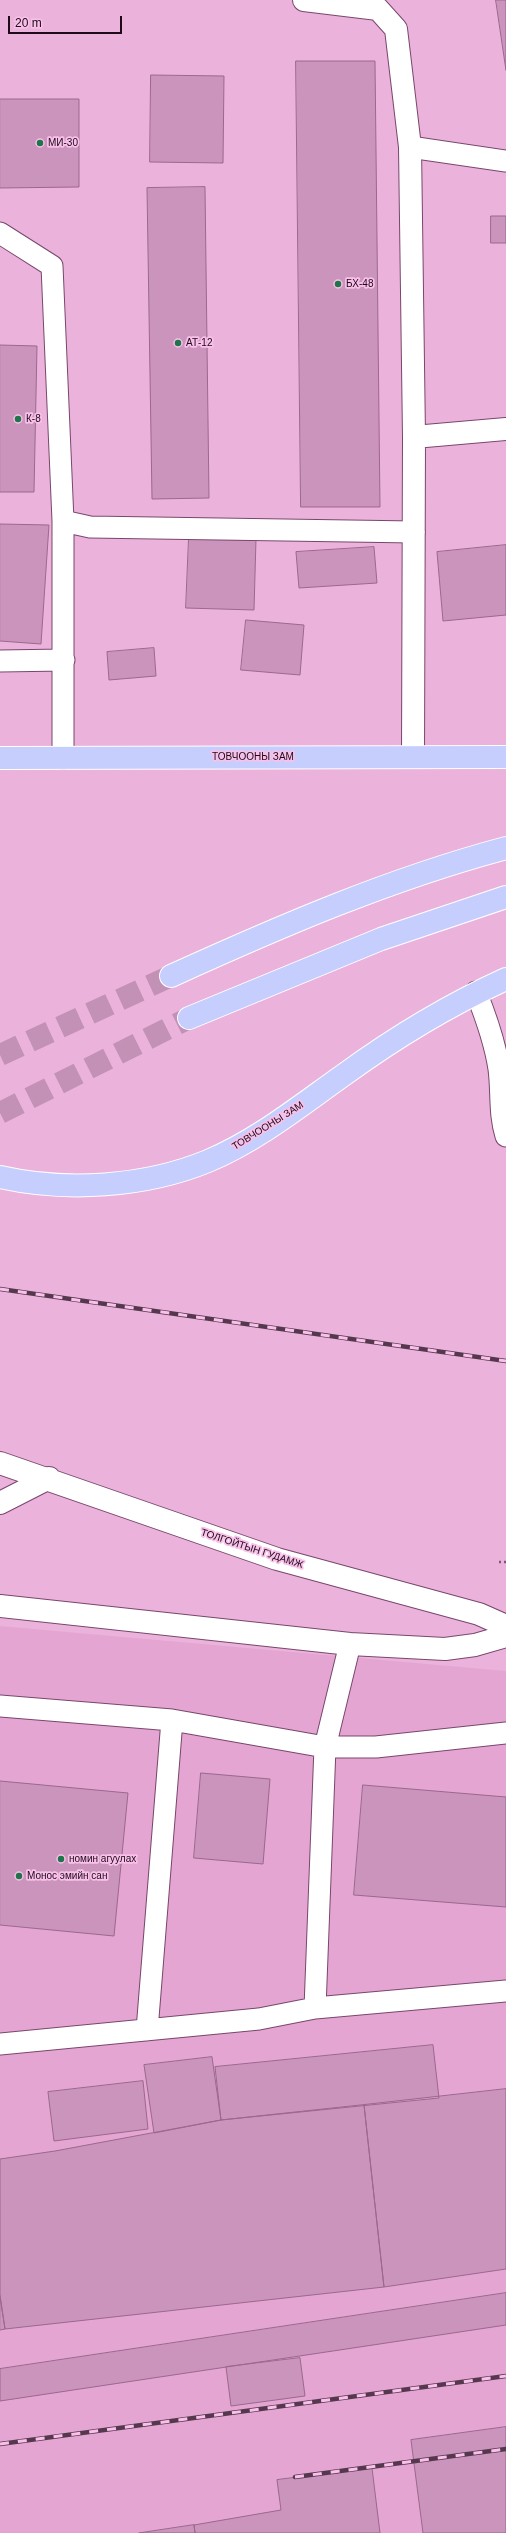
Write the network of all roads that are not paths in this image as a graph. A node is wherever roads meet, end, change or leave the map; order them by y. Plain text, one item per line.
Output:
1 (304, 0) edge
2 (410, 147) junction
3 (506, 161) edge
4 (0, 233) edge
5 (506, 429) edge
6 (414, 437) junction
7 (63, 521) junction
8 (414, 532) junction
9 (64, 660) junction
10 (0, 661) edge
11 (413, 756) junction
12 (506, 757) edge
13 (0, 758) edge
14 (64, 758) junction
15 (506, 848) edge
16 (506, 897) edge
17 (171, 976) tunnel mouth
18 (506, 979) edge
19 (476, 992) junction
20 (189, 1018) tunnel mouth
21 (506, 1136) edge
22 (0, 1177) edge
23 (0, 1463) edge
24 (49, 1478) junction
25 (0, 1503) edge
26 (2, 1604) edge
27 (506, 1626) edge
28 (506, 1636) edge
29 (350, 1644) junction
30 (0, 1706) edge
31 (172, 1720) junction
32 (506, 1733) edge
33 (325, 1747) junction
34 (506, 1991) edge
35 (315, 2008) junction
36 (147, 2030) junction
37 (0, 2044) edge

1 - 2 main road
2 - 3 lane
2 - 6 main road
4 - 7 lane
5 - 6 main road
6 - 8 main road
7 - 8 lane
7 - 9 lane
8 - 11 main road
9 - 10 lane
9 - 14 lane
11 - 12 highway, ТОВЧООНЫ ЗАМ
11 - 14 highway, ТОВЧООНЫ ЗАМ
13 - 14 highway, ТОВЧООНЫ ЗАМ
15 - 17 highway
16 - 20 highway
18 - 19 highway, ТОВЧООНЫ ЗАМ
19 - 21 lane
19 - 22 highway, ТОВЧООНЫ ЗАМ
23 - 24 main road, ТОЛГОЙТЫН ГУДАМЖ
24 - 25 main road
24 - 27 main road, ТОЛГОЙТЫН ГУДАМЖ
26 - 29 main road
28 - 29 main road
29 - 33 lane
30 - 31 lane
31 - 33 lane
31 - 36 lane
32 - 33 lane
33 - 35 lane
34 - 35 lane
35 - 36 lane
36 - 37 lane

